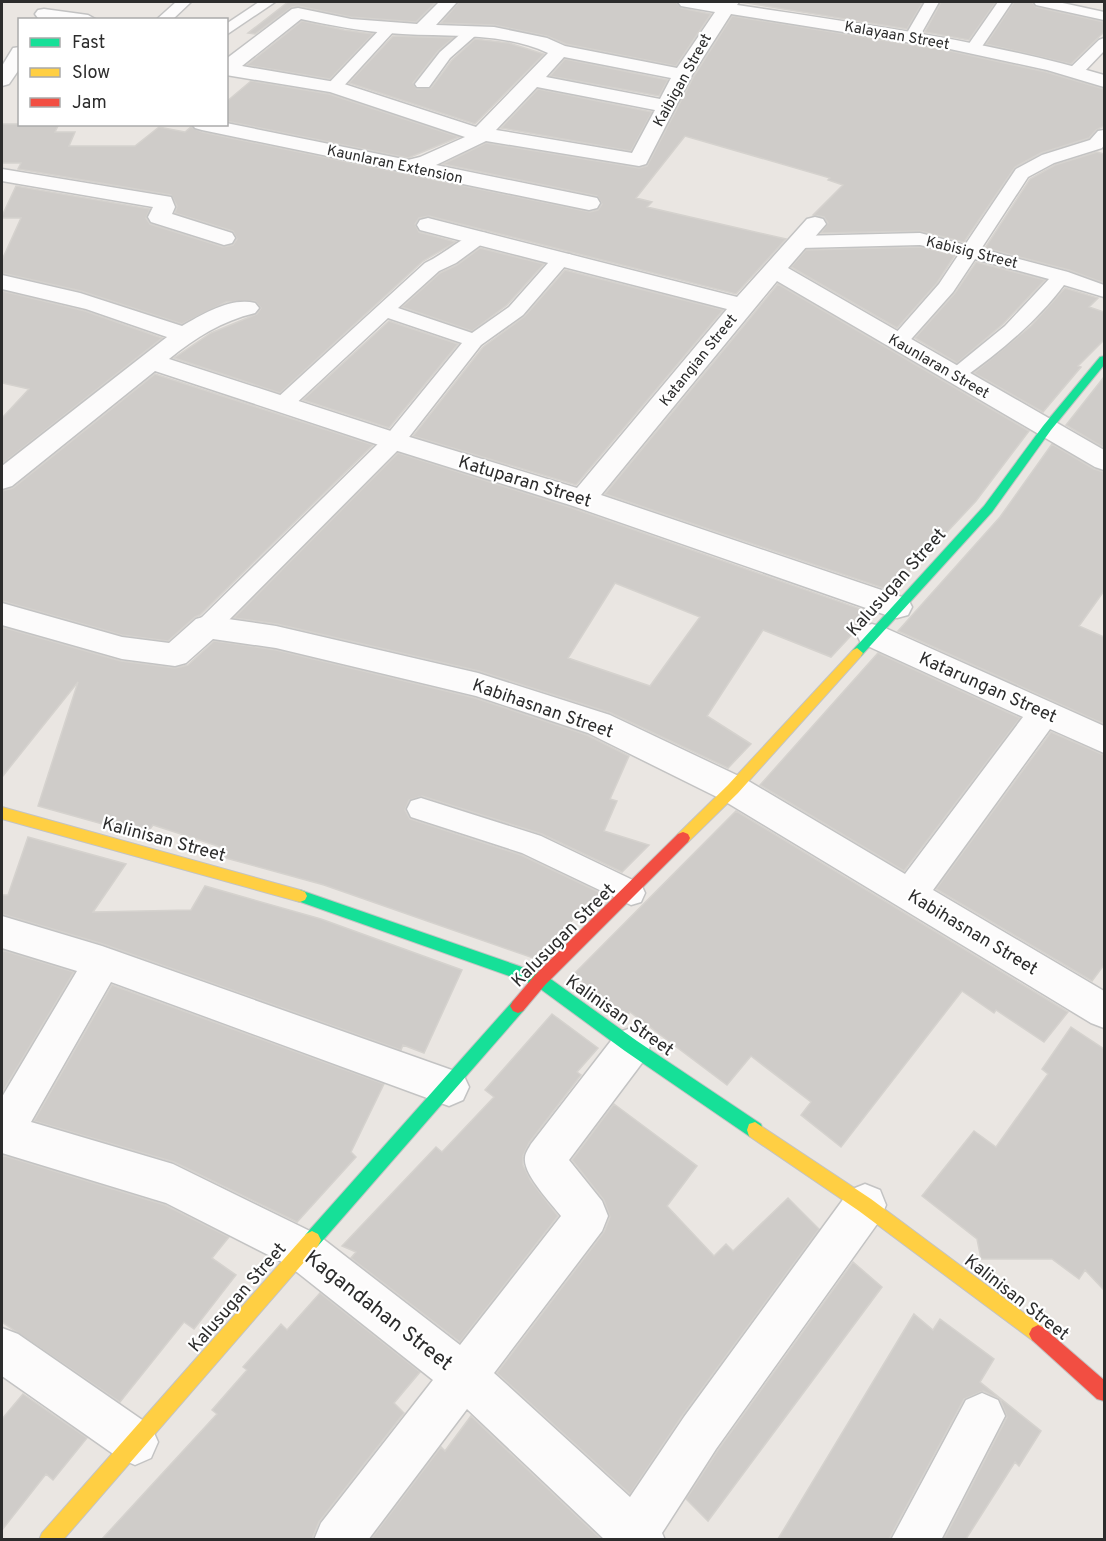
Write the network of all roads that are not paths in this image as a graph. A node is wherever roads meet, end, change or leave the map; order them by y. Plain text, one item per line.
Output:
1 (184, 2) edge
2 (268, 2) edge
3 (448, 2) edge
4 (687, 2) edge
5 (932, 2) edge
6 (1005, 2) edge
7 (1041, 2) edge
8 (727, 5) edge
9 (366, 9) dead end
10 (46, 12) edge
11 (1104, 16) edge
12 (78, 18) edge
13 (165, 18) edge
14 (351, 24) junction
15 (389, 28) junction
16 (228, 30) edge
17 (421, 30) junction
18 (470, 33) junction
19 (912, 38) junction
20 (228, 42) edge
21 (1104, 43) edge
22 (255, 48) junction
23 (974, 48) junction
24 (560, 51) junction
25 (18, 55) edge
26 (228, 68) edge
27 (228, 69) edge
28 (1075, 72) junction
29 (682, 75) junction
30 (2, 80) edge
31 (532, 80) junction
32 (1104, 81) edge
33 (423, 84) dead end
34 (334, 87) junction
35 (2, 89) edge
36 (18, 92) edge
37 (666, 106) junction
38 (212, 126) edge
39 (481, 134) junction
40 (1104, 135) edge
41 (405, 166) junction
42 (2, 175) edge
43 (589, 203) dead end
44 (428, 225) dead end
45 (808, 233) joint
46 (480, 237) junction
47 (224, 238) dead end
48 (971, 251) junction
49 (563, 258) junction
50 (774, 270) junction
51 (1061, 276) junction
52 (2, 282) edge
53 (1104, 291) edge
54 (742, 306) junction
55 (247, 308) dead end
56 (384, 309) junction
57 (184, 335) junction
58 (474, 341) junction
59 (898, 342) junction
60 (1104, 359) edge
61 (150, 361) junction
62 (955, 375) junction
63 (283, 404) junction
64 (1047, 428) junction
65 (394, 441) junction
66 (1104, 461) edge
67 (2, 480) edge
68 (583, 499) junction
69 (897, 607) junction
70 (2, 614) edge
71 (207, 627) junction
72 (872, 635) junction
73 (1045, 712) junction
74 (1104, 740) edge
75 (733, 789) junction
76 (420, 809) dead end
77 (2, 813) edge
78 (631, 892) junction
79 (910, 894) junction
80 (2, 932) edge
81 (102, 962) junction
82 (540, 980) junction
83 (1100, 1000) edge
84 (631, 1046) junction
85 (449, 1087) junction
86 (2, 1134) edge
87 (865, 1205) junction
88 (303, 1250) junction
89 (2, 1350) edge
90 (465, 1377) junction
91 (1104, 1392) edge
92 (982, 1416) dead end
93 (135, 1442) junction
94 (635, 1537) edge
95 (49, 1539) edge
96 (338, 1539) edge
97 (915, 1539) edge

1 - 13 lane
2 - 16 lane
3 - 17 street
4 - 8 street, Kalayaan Street
5 - 19 lane
6 - 23 lane
7 - 11 lane
8 - 19 street, Kalayaan Street
8 - 29 street, Kaibigan Street
9 - 14 street
10 - 12 street
14 - 15 street
14 - 22 street
15 - 17 street
15 - 34 lane
17 - 18 street
18 - 24 street
18 - 33 lane
19 - 23 street, Kalayaan Street
20 - 22 street
21 - 28 lane
22 - 26 street
23 - 28 street, Kalayaan Street
24 - 29 street
24 - 31 street
25 - 30 street
27 - 34 street
28 - 32 street, Kalayaan Street
29 - 37 street, Kaibigan Street
31 - 37 street
31 - 39 street
34 - 39 street
35 - 36 street
37 - 39 street, Kaibigan Street
38 - 41 street, Kaunlaran Extension
39 - 41 street
40 - 48 lane
41 - 43 street, Kaunlaran Extension
42 - 47 street
44 - 46 street
45 - 48 lane, Kabisig Street
45 - 50 street, Katangian Street
46 - 49 street
46 - 56 lane
48 - 51 lane, Kabisig Street
48 - 59 lane
49 - 54 street
49 - 58 lane
50 - 54 street, Katangian Street
50 - 59 street, Kaunlaran Street
51 - 53 lane, Kabisig Street
51 - 62 lane
52 - 57 street
54 - 68 street, Katangian Street
55 - 57 street
56 - 58 lane
56 - 63 lane
57 - 61 street
58 - 65 lane
59 - 62 street, Kaunlaran Street
60 - 64 street, Kalusugan Street
61 - 63 street, Katuparan Street
61 - 67 street
62 - 64 street, Kaunlaran Street
63 - 65 street, Katuparan Street
64 - 66 street, Kaunlaran Street
64 - 69 street, Kalusugan Street
65 - 68 street, Katuparan Street
65 - 71 lane
68 - 69 street, Katuparan Street
69 - 72 street, Kalusugan Street
70 - 71 street
71 - 75 street, Kabihasnan Street
72 - 73 street, Katarungan Street
72 - 75 street, Kalusugan Street
73 - 74 street, Katarungan Street
73 - 79 street
75 - 78 street, Kalusugan Street
75 - 79 street, Kabihasnan Street
76 - 78 lane
77 - 82 street, Kalinisan Street
78 - 82 street, Kalusugan Street
79 - 83 street, Kabihasnan Street
80 - 81 street
81 - 85 street
81 - 86 street
82 - 84 street, Kalinisan Street
82 - 85 street, Kalusugan Street
84 - 87 street, Kalinisan Street
84 - 90 street
85 - 88 street, Kalusugan Street
86 - 88 street, Kagandahan Street
87 - 91 street, Kalinisan Street
87 - 94 street
88 - 90 street, Kagandahan Street
88 - 93 street, Kalusugan Street
89 - 93 street
90 - 94 street, Kagandahan Street
90 - 96 street
92 - 97 street
93 - 95 street, Kalusugan Street

